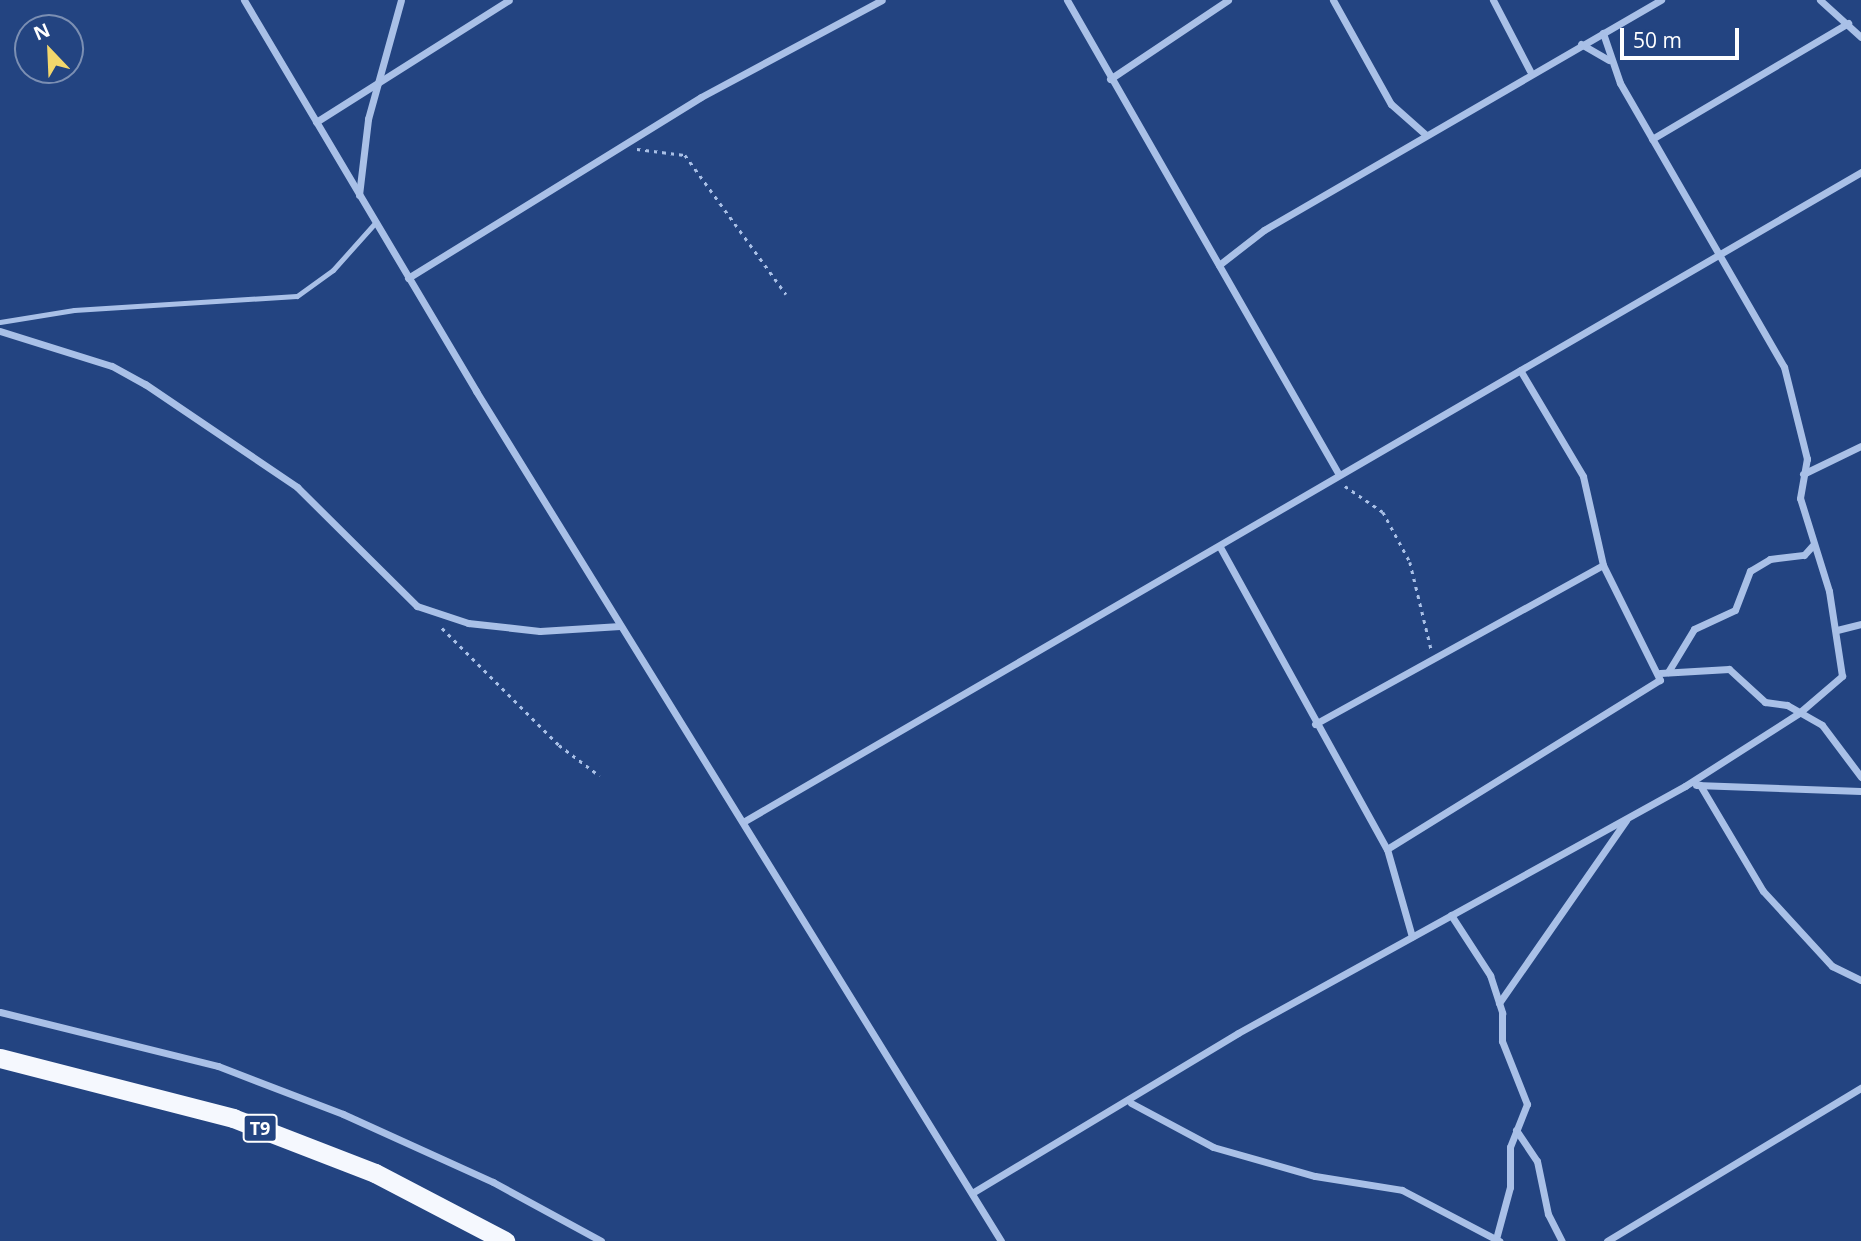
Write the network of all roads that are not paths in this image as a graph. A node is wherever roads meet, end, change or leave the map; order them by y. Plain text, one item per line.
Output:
1 (244, 0) edge
2 (401, 0) edge
3 (509, 0) edge
4 (882, 0) edge
5 (1067, 0) edge
6 (1228, 0) edge
7 (1333, 0) edge
8 (1493, 0) edge
9 (1647, 0) edge
10 (1661, 0) edge
11 (1820, 0) edge
12 (1643, 10) junction
13 (1848, 23) junction
14 (1603, 33) junction
15 (1861, 37) edge
16 (1581, 44) junction
17 (1609, 60) junction
18 (1530, 71) junction
19 (1110, 79) junction
20 (377, 85) junction
21 (316, 122) junction
22 (1425, 134) junction
23 (1652, 139) junction
24 (1861, 172) edge
25 (359, 196) junction
26 (375, 223) junction
27 (1720, 254) junction
28 (1219, 265) junction
29 (408, 278) junction
30 (0, 322) edge
31 (0, 331) edge
32 (1520, 370) junction
33 (1861, 446) edge
34 (1803, 474) junction
35 (1334, 476) junction
36 (1813, 545) junction
37 (1220, 547) junction
38 (1603, 565) junction
39 (1861, 624) edge
40 (620, 626) junction
41 (1837, 630) junction
42 (1664, 673) junction
43 (1799, 713) junction
44 (1315, 724) junction
45 (1861, 777) edge
46 (1700, 785) junction
47 (1685, 786) junction
48 (1861, 790) edge
49 (1628, 817) junction
50 (743, 822) junction
51 (1387, 849) junction
52 (1451, 915) junction
53 (1412, 937) junction
54 (1861, 980) edge
55 (1499, 1003) junction
56 (0, 1012) edge
57 (0, 1058) edge
58 (1861, 1088) edge
59 (1131, 1103) junction
60 (1516, 1130) junction
61 (972, 1193) junction
62 (1497, 1240) edge
63 (505, 1241) edge
64 (601, 1241) edge
65 (1001, 1241) edge
66 (1562, 1241) edge
67 (1609, 1241) edge

1 - 21 street
2 - 20 street
3 - 20 street
4 - 29 street
5 - 19 street
6 - 19 street
7 - 22 street
8 - 18 street
9 - 12 street
10 - 12 street
11 - 13 street
12 - 14 street
13 - 15 street
13 - 23 street
14 - 16 street
14 - 17 street
16 - 17 street
16 - 18 street
17 - 23 street
18 - 22 street
19 - 28 street
20 - 21 street
20 - 25 street
21 - 25 street
22 - 28 street
23 - 27 street
24 - 27 street
25 - 26 street
26 - 29 street
26 - 30 lane
27 - 32 street
27 - 34 street
28 - 35 street
29 - 40 street
31 - 40 street
32 - 35 street
32 - 38 street
33 - 34 street
34 - 36 street
35 - 37 street
36 - 41 street
36 - 42 street
37 - 44 street
37 - 50 street
38 - 42 street
38 - 44 street
39 - 41 street
40 - 50 street
41 - 43 street
42 - 43 street
42 - 51 street
43 - 45 street
43 - 47 street
44 - 51 street
46 - 47 street
46 - 48 street
46 - 54 street
47 - 49 street
49 - 52 street
49 - 55 street
50 - 61 street
51 - 53 street
52 - 53 street
52 - 55 street
53 - 59 street
55 - 60 street
56 - 64 street
57 - 63 highway, T9
58 - 67 street
59 - 61 street
59 - 62 street
60 - 62 street
60 - 66 street
61 - 65 street

